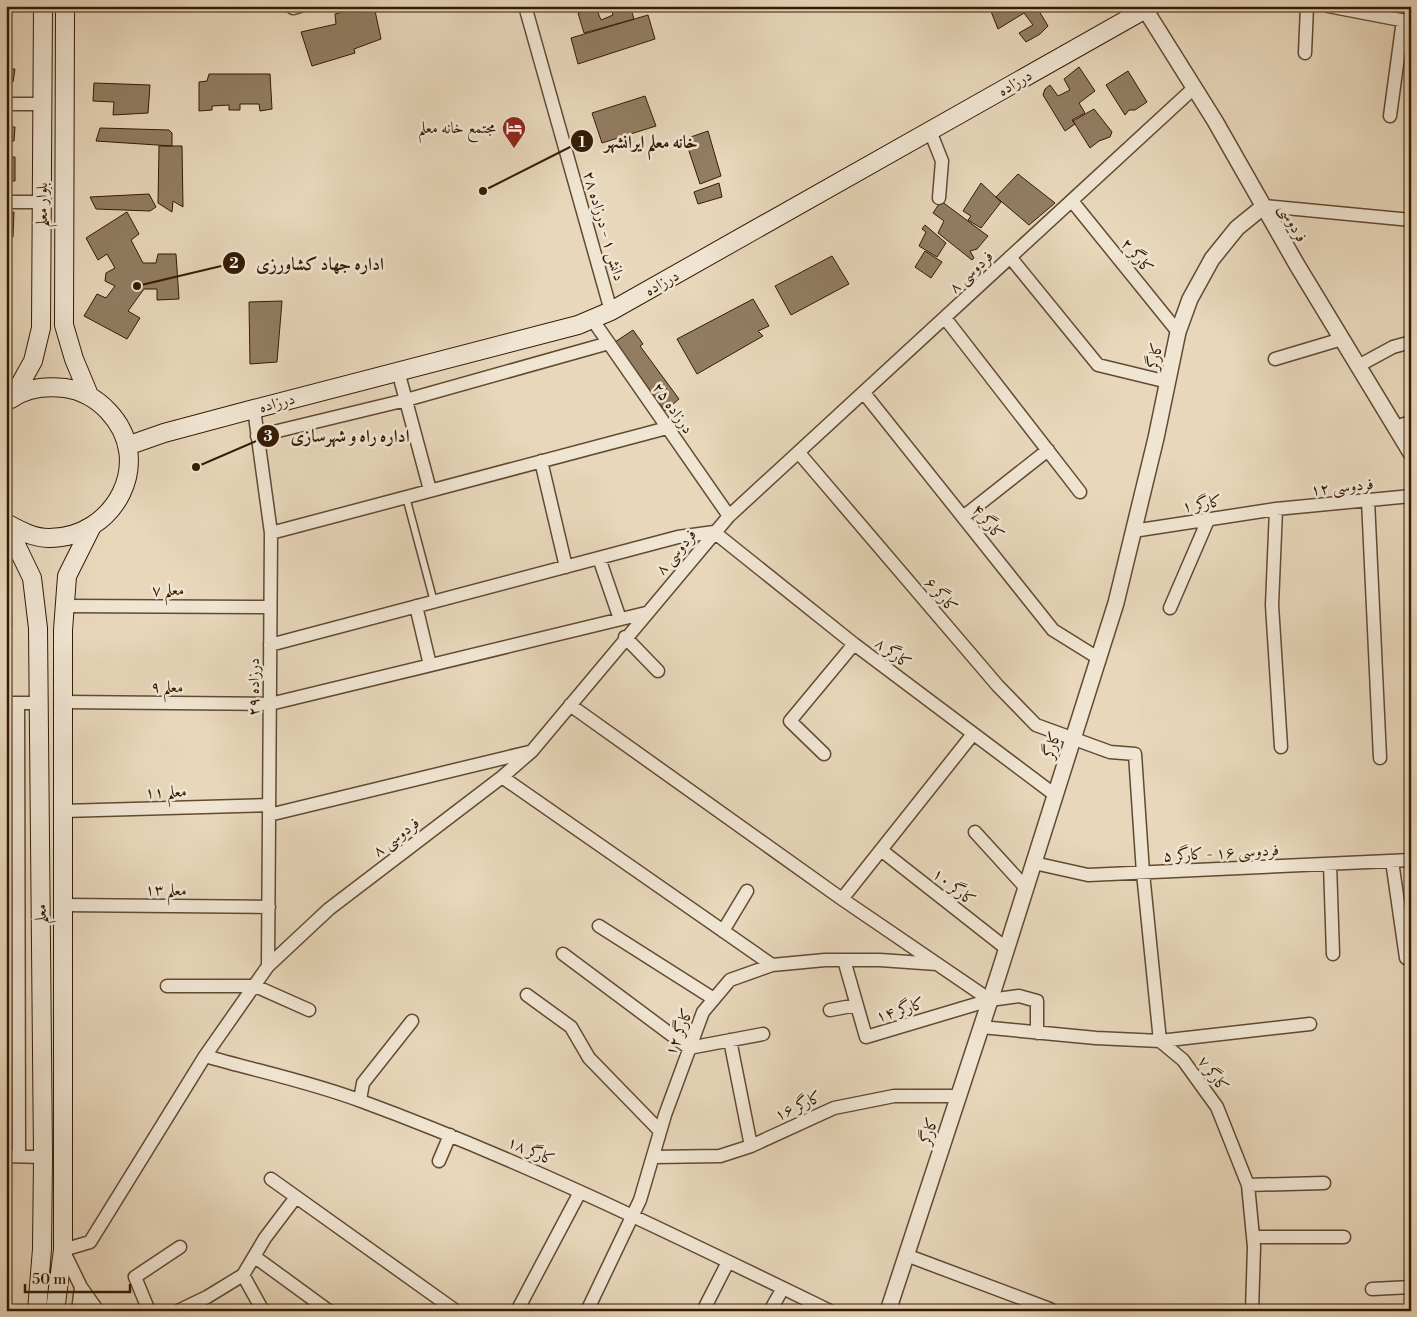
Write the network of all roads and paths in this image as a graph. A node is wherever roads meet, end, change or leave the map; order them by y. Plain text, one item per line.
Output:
1 (43, 6) edge
2 (65, 6) edge
3 (525, 6) edge
4 (1307, 6) edge
5 (1328, 6) edge
6 (1146, 7) edge
7 (1407, 21) edge
8 (1305, 52) dead end
9 (1194, 87) junction
10 (6, 104) edge
11 (42, 104) junction
12 (1390, 116) dead end
13 (930, 132) junction
14 (939, 198) dead end
15 (1072, 201) junction
16 (6, 202) edge
17 (42, 202) junction
18 (1264, 206) junction
19 (1411, 220) edge
20 (1010, 257) junction
21 (611, 311) junction
22 (945, 318) junction
23 (592, 319) junction
24 (1178, 332) junction
25 (1342, 339) junction
26 (1411, 342) edge
27 (609, 344) junction
28 (1275, 359) dead end
29 (1358, 366) junction
30 (398, 371) junction
31 (1168, 382) junction
32 (864, 393) junction
33 (89, 395) junction
34 (10, 400) edge
35 (406, 400) junction
36 (254, 408) junction
37 (1411, 422) edge
38 (667, 428) junction
39 (1395, 428) junction
40 (258, 436) junction
41 (127, 446) junction
42 (1048, 450) junction
43 (799, 453) junction
44 (1411, 453) edge
45 (541, 461) junction
46 (430, 490) junction
47 (1080, 492) dead end
48 (1411, 496) edge
49 (406, 497) junction
50 (1368, 500) junction
51 (1276, 510) junction
52 (729, 516) junction
53 (963, 517) junction
54 (1208, 520) junction
55 (6, 523) edge
56 (91, 528) junction
57 (1133, 531) junction
58 (714, 532) junction
59 (271, 533) junction
60 (599, 558) junction
61 (566, 567) junction
62 (434, 602) junction
63 (65, 606) junction
64 (270, 606) junction
65 (416, 606) junction
66 (1170, 608) dead end
67 (646, 613) junction
68 (620, 619) junction
69 (625, 637) junction
70 (854, 644) junction
71 (270, 645) junction
72 (1098, 658) junction
73 (430, 665) junction
74 (658, 671) dead end
75 (64, 702) junction
76 (12, 703) edge
77 (38, 703) junction
78 (270, 704) junction
79 (570, 705) junction
80 (973, 734) junction
81 (1073, 739) junction
82 (39, 746) junction
83 (63, 747) junction
84 (1281, 748) dead end
85 (532, 751) junction
86 (824, 754) dead end
87 (1380, 758) dead end
88 (502, 777) junction
89 (1055, 795) junction
90 (269, 810) junction
91 (63, 811) junction
92 (975, 832) dead end
93 (12, 836) edge
94 (882, 850) junction
95 (1411, 860) edge
96 (1392, 861) junction
97 (1034, 862) junction
98 (1330, 864) junction
99 (1142, 873) junction
100 (1026, 888) junction
101 (747, 891) dead end
102 (842, 899) junction
103 (62, 905) junction
104 (269, 907) junction
105 (599, 926) dead end
106 (723, 931) junction
107 (1007, 949) junction
108 (563, 954) dead end
109 (1333, 954) dead end
110 (1406, 958) dead end
111 (844, 960) junction
112 (12, 961) edge
113 (937, 964) junction
114 (772, 965) junction
115 (268, 966) junction
116 (167, 986) dead end
117 (255, 986) junction
118 (527, 995) dead end
119 (714, 999) junction
120 (990, 1000) junction
121 (857, 1005) junction
122 (309, 1010) dead end
123 (830, 1010) dead end
124 (412, 1021) dead end
125 (1310, 1024) dead end
126 (981, 1027) junction
127 (1038, 1033) junction
128 (764, 1034) dead end
129 (12, 1036) edge
130 (730, 1040) junction
131 (1160, 1040) junction
132 (689, 1048) junction
133 (205, 1056) junction
134 (959, 1096) junction
135 (360, 1100) junction
136 (660, 1131) junction
137 (450, 1135) junction
138 (751, 1146) junction
139 (13, 1156) edge
140 (653, 1156) junction
141 (44, 1157) junction
142 (440, 1161) dead end
143 (271, 1179) dead end
144 (1324, 1183) dead end
145 (1248, 1184) junction
146 (580, 1192) junction
147 (296, 1197) junction
148 (633, 1216) junction
149 (1344, 1236) dead end
150 (1253, 1237) junction
151 (180, 1247) dead end
152 (42, 1249) junction
153 (63, 1250) junction
154 (906, 1255) junction
155 (255, 1257) junction
156 (728, 1262) junction
157 (243, 1275) junction
158 (81, 1287) junction
159 (1411, 1287) edge
160 (783, 1288) junction
161 (1372, 1289) dead end
162 (1050, 1309) dead end
163 (37, 1311) edge
164 (55, 1311) edge
165 (78, 1311) edge
166 (98, 1311) edge
167 (148, 1311) edge
168 (178, 1311) edge
169 (263, 1311) edge
170 (329, 1311) edge
171 (456, 1311) edge
172 (516, 1311) edge
173 (587, 1311) edge
174 (702, 1311) edge
175 (770, 1311) edge
176 (830, 1311) edge
177 (888, 1311) edge
178 (1252, 1311) edge

1 - 11 main road, بلوار معلم
2 - 33 main road, بلوار معلم
3 - 21 street, دانش ۱ - درزاده ۲۸
4 - 8 street
5 - 7 street
6 - 9 street, فردوسی
6 - 13 main road, درزاده
7 - 12 street
9 - 15 street, فردوسی ۸
9 - 18 street, فردوسی
10 - 11 street
11 - 17 main road, بلوار معلم
13 - 14 street
13 - 21 main road, درزاده
15 - 20 street, فردوسی ۸
15 - 24 street, کارگر ۲
16 - 17 street
17 - 34 main road, بلوار معلم
18 - 19 street
18 - 24 street, کارگر
18 - 25 street, فردوسی
20 - 22 street, فردوسی ۸
20 - 31 street
21 - 23 main road, درزاده
22 - 32 street, فردوسی ۸
22 - 42 street
23 - 27 street, درزاده ۲۵
23 - 30 main road, درزاده
24 - 31 street, کارگر
25 - 28 street
25 - 29 street, فردوسی
26 - 29 street
27 - 35 street
27 - 38 street, درزاده ۲۵
29 - 39 street, فردوسی
30 - 35 street
30 - 36 main road, درزاده
31 - 57 street, کارگر
32 - 43 street, فردوسی ۸
32 - 53 street, کارگر ۴
33 - 34 main road
33 - 41 main road
35 - 40 street
35 - 46 street
36 - 40 street, درزاده ۲۹
36 - 41 main road, درزاده
37 - 39 street
38 - 45 street
38 - 52 street, درزاده ۲۵
39 - 44 street, فردوسی
40 - 59 street, درزاده ۲۹
41 - 56 main road
42 - 47 street
42 - 53 street
43 - 52 street, فردوسی ۸
43 - 81 street, کارگر ۶
45 - 46 street
45 - 61 street
46 - 49 street
48 - 50 street, فردوسی ۱۲
49 - 59 street
49 - 62 lane
50 - 51 street, فردوسی ۱۲
50 - 87 street
51 - 54 street, کارگر ۱
51 - 84 street
52 - 58 street, فردوسی ۸
53 - 72 street, کارگر ۴
54 - 57 street, کارگر ۱
54 - 66 street
55 - 56 main road
55 - 77 main road, معلم
56 - 63 main road, معلم
57 - 72 street, کارگر
58 - 60 street
58 - 67 street, فردوسی ۸
58 - 70 street, کارگر ۸
59 - 64 street, درزاده ۲۹
60 - 61 street
60 - 68 street
61 - 62 street
62 - 65 street
63 - 64 street, معلم ۷
63 - 75 main road, معلم
64 - 71 street, درزاده ۲۹
65 - 71 street
65 - 73 street
67 - 68 street, معلم ۹
67 - 69 street, فردوسی ۸
68 - 73 street, معلم ۹
69 - 74 street
69 - 79 street, فردوسی ۸
70 - 80 street, کارگر ۸
70 - 86 street
71 - 78 street, درزاده ۲۹
72 - 81 street, کارگر
73 - 78 street, معلم ۹
75 - 78 street, معلم ۹
75 - 83 main road, معلم
76 - 77 street
76 - 93 street
77 - 82 main road, معلم
78 - 90 street, درزاده ۲۹
79 - 85 street, فردوسی ۸
79 - 102 street
80 - 89 street, کارگر ۸
80 - 94 street
81 - 89 street, کارگر
81 - 99 street, کارگر ۶
82 - 83 main road
82 - 141 main road, معلم
83 - 91 main road, معلم
85 - 88 street, فردوسی ۸
85 - 90 street, معلم ۱۱
88 - 106 street
88 - 115 street, فردوسی ۸
89 - 97 street, کارگر
90 - 91 street, معلم ۱۱
90 - 104 street, درزاده ۲۹
91 - 103 main road, معلم
92 - 100 street
93 - 112 street
94 - 102 street
94 - 107 street, کارگر ۱۰
95 - 96 street, فردوسی ۱۶ - کارگر ۵
96 - 98 street, فردوسی ۱۶ - کارگر ۵
96 - 110 street
97 - 99 street, فردوسی ۱۶ - کارگر ۵
97 - 100 street, کارگر
98 - 99 street, فردوسی ۱۶ - کارگر ۵
98 - 109 street
99 - 131 street
100 - 107 street, کارگر
101 - 106 street
102 - 113 street
103 - 104 street, معلم ۱۳
103 - 153 main road, معلم
104 - 115 street, درزاده ۲۹
105 - 119 street
106 - 114 street
107 - 120 street, کارگر
108 - 132 street
111 - 113 street, کارگر ۱۲
111 - 114 street, کارگر ۱۲
111 - 121 street, کارگر ۱۴
112 - 129 street
113 - 120 street
114 - 119 street, کارگر ۱۲
115 - 117 street, فردوسی ۸
116 - 117 street
117 - 122 street
117 - 133 street, فردوسی ۸
118 - 136 street
119 - 132 street, کارگر ۱۲
120 - 121 street, کارگر ۱۴
120 - 126 street, کارگر
120 - 127 street
121 - 123 street
124 - 135 street
125 - 131 street
126 - 127 street
126 - 134 street, کارگر
127 - 131 street
128 - 130 street
129 - 139 street
130 - 132 street
130 - 138 street
131 - 145 street, کارگر ۷
132 - 136 street, کارگر ۱۲
133 - 135 street, کارگر ۱۸
133 - 153 street, فردوسی ۸
134 - 138 street, کارگر ۱۶
134 - 154 street, کارگر
135 - 137 street, کارگر ۱۸
136 - 140 street, کارگر ۱۲
137 - 142 street
137 - 146 street, کارگر ۱۸
138 - 140 street, کارگر ۱۶
139 - 141 street
140 - 148 street, کارگر ۱۲
141 - 152 main road, معلم
143 - 147 street
144 - 145 street
145 - 150 street, کارگر ۷
146 - 148 street, کارگر ۱۸
146 - 172 street
147 - 155 street
147 - 171 street
148 - 156 street, کارگر ۱۸
148 - 173 street, کارگر ۱۲
149 - 150 street
150 - 178 street, کارگر ۷
151 - 167 street
152 - 153 main road
152 - 163 main road, معلم
153 - 158 street
153 - 164 main road, معلم
154 - 162 street
154 - 177 street, کارگر
155 - 157 street
155 - 170 street
156 - 160 street, کارگر ۱۸
156 - 174 street
157 - 168 street
157 - 169 street
158 - 165 street
158 - 166 street
159 - 161 street
160 - 175 street
160 - 176 street, کارگر ۱۸

